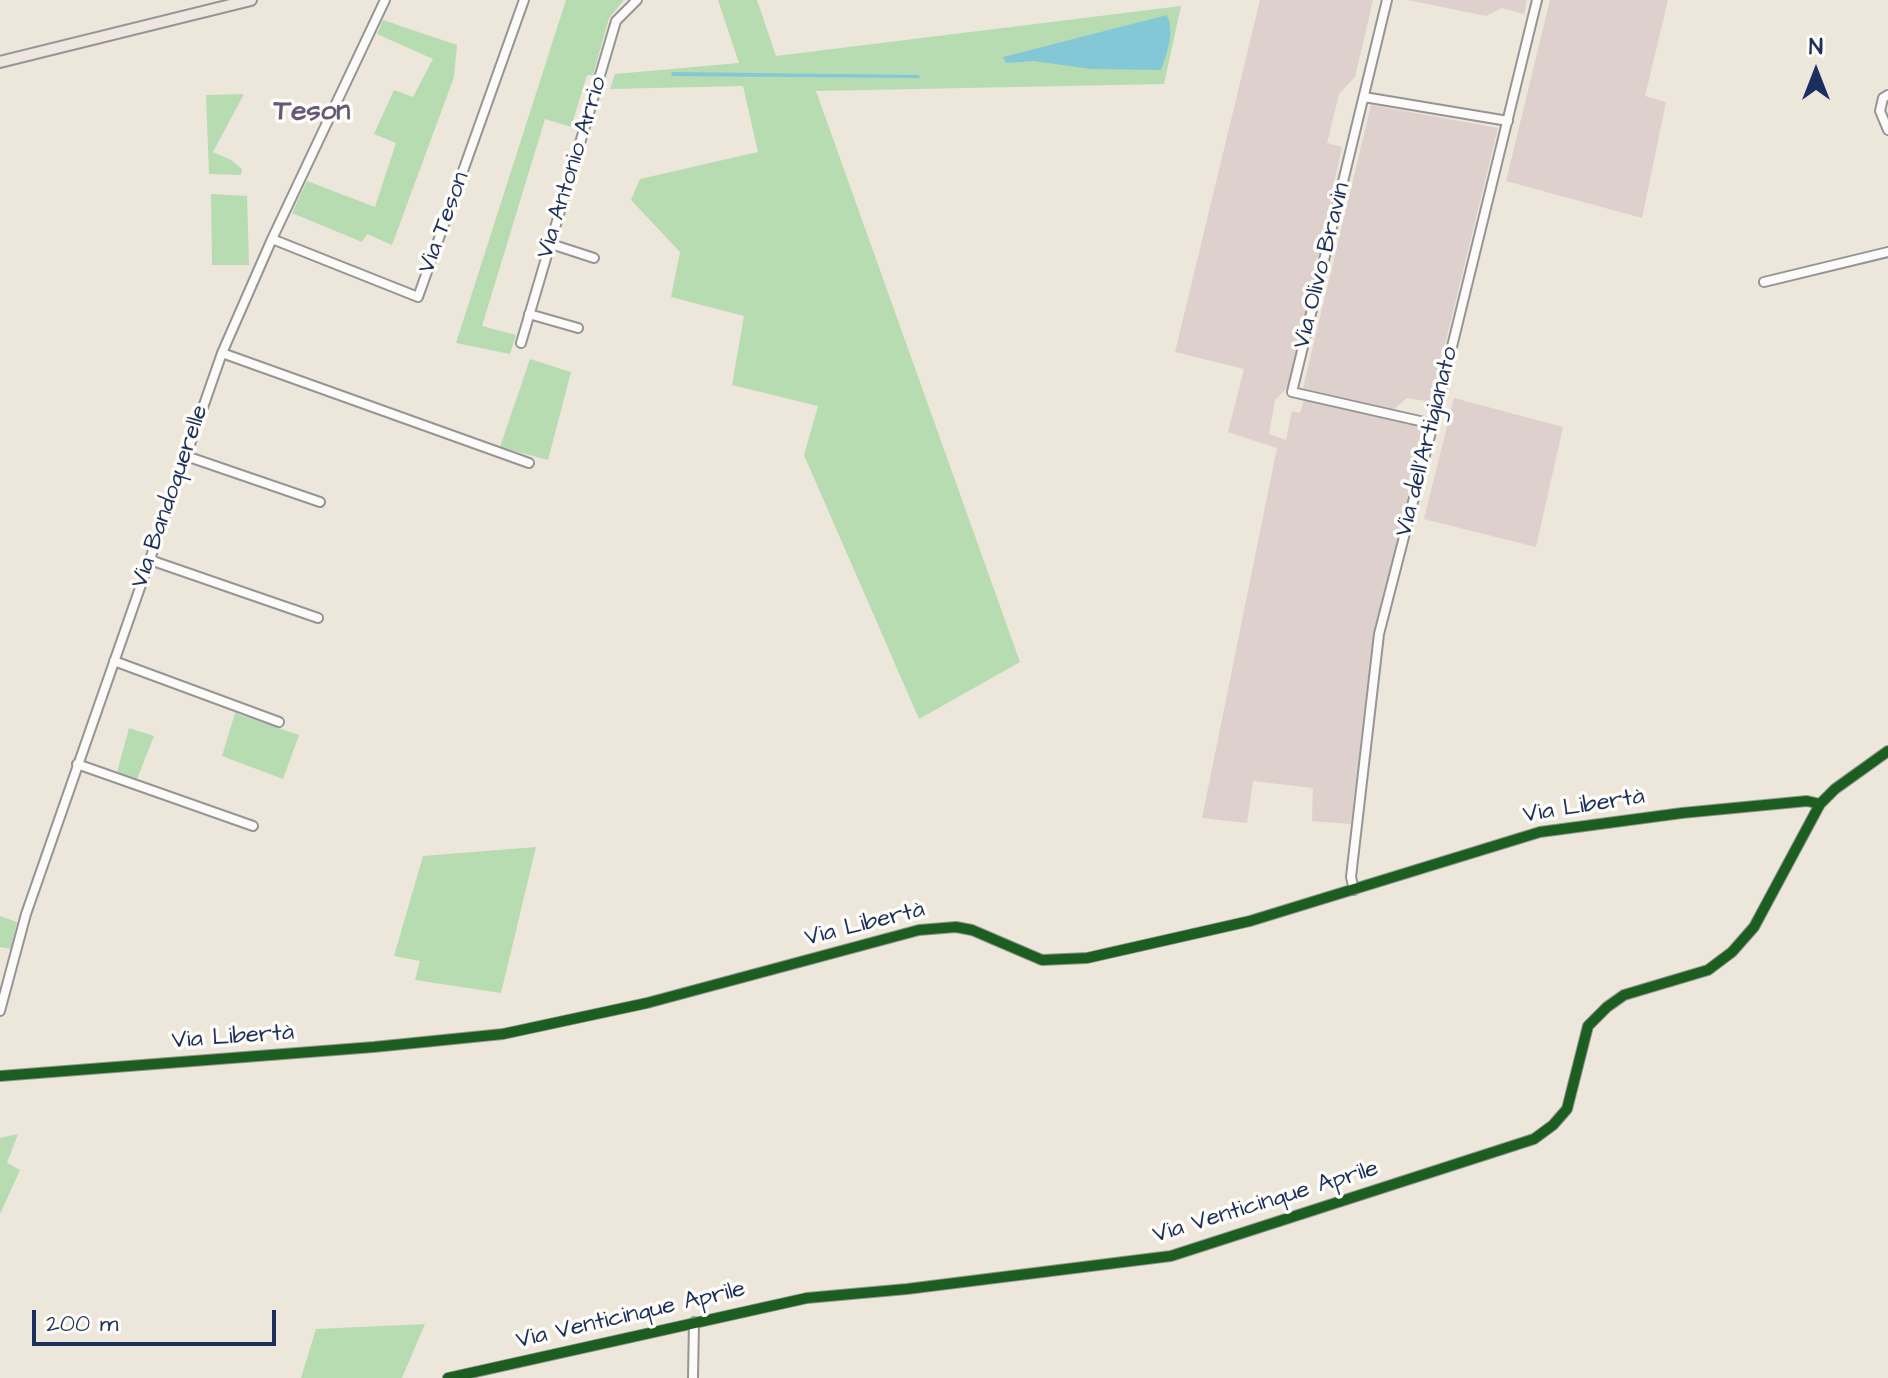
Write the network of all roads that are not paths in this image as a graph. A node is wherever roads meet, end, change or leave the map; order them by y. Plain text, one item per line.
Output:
1 (251, 0) edge
2 (385, 0) edge
3 (524, 0) edge
4 (637, 0) edge
5 (1387, 0) edge
6 (1537, 0) edge
7 (0, 62) edge
8 (1888, 95) edge
9 (1364, 97) junction
10 (1508, 121) junction
11 (1888, 130) edge
12 (272, 239) junction
13 (551, 244) junction
14 (1888, 252) edge
15 (594, 258) dead end
16 (1764, 282) dead end
17 (529, 314) junction
18 (578, 328) dead end
19 (521, 343) dead end
20 (222, 353) junction
21 (1433, 424) junction
22 (186, 456) junction
23 (529, 463) dead end
24 (320, 502) dead end
25 (150, 560) junction
26 (318, 618) dead end
27 (114, 661) junction
28 (279, 722) dead end
29 (1888, 751) edge
30 (77, 764) junction
31 (1820, 804) junction
32 (253, 826) dead end
33 (1354, 890) junction
34 (0, 1011) edge
35 (0, 1076) edge
36 (694, 1322) junction
37 (448, 1378) edge
38 (693, 1378) edge

1 - 7 main road
2 - 12 street, Via Bandoquerelle
3 - 12 street, Via Teson
4 - 13 street, Via Antonio Arrio
5 - 9 street, Via Olivo Bravin
6 - 10 street, Via dell'Artigianato
8 - 11 street
9 - 10 street
9 - 21 street, Via Olivo Bravin
10 - 21 street, Via dell'Artigianato
12 - 20 street, Via Bandoquerelle
13 - 15 street
13 - 17 street, Via Antonio Arrio
14 - 16 street
17 - 18 street
17 - 19 street, Via Antonio Arrio
20 - 22 street, Via Bandoquerelle
20 - 23 street
21 - 33 street, Via dell'Artigianato
22 - 24 street
22 - 25 street, Via Bandoquerelle
25 - 26 street
25 - 27 street, Via Bandoquerelle
27 - 28 street
27 - 30 street, Via Bandoquerelle
29 - 31 street
30 - 32 street
30 - 34 street, Via Bandoquerelle
31 - 33 street, Via Libertà
31 - 36 street, Via Venticinque Aprile
33 - 35 street, Via Libertà
36 - 37 street, Via Venticinque Aprile
36 - 38 street

